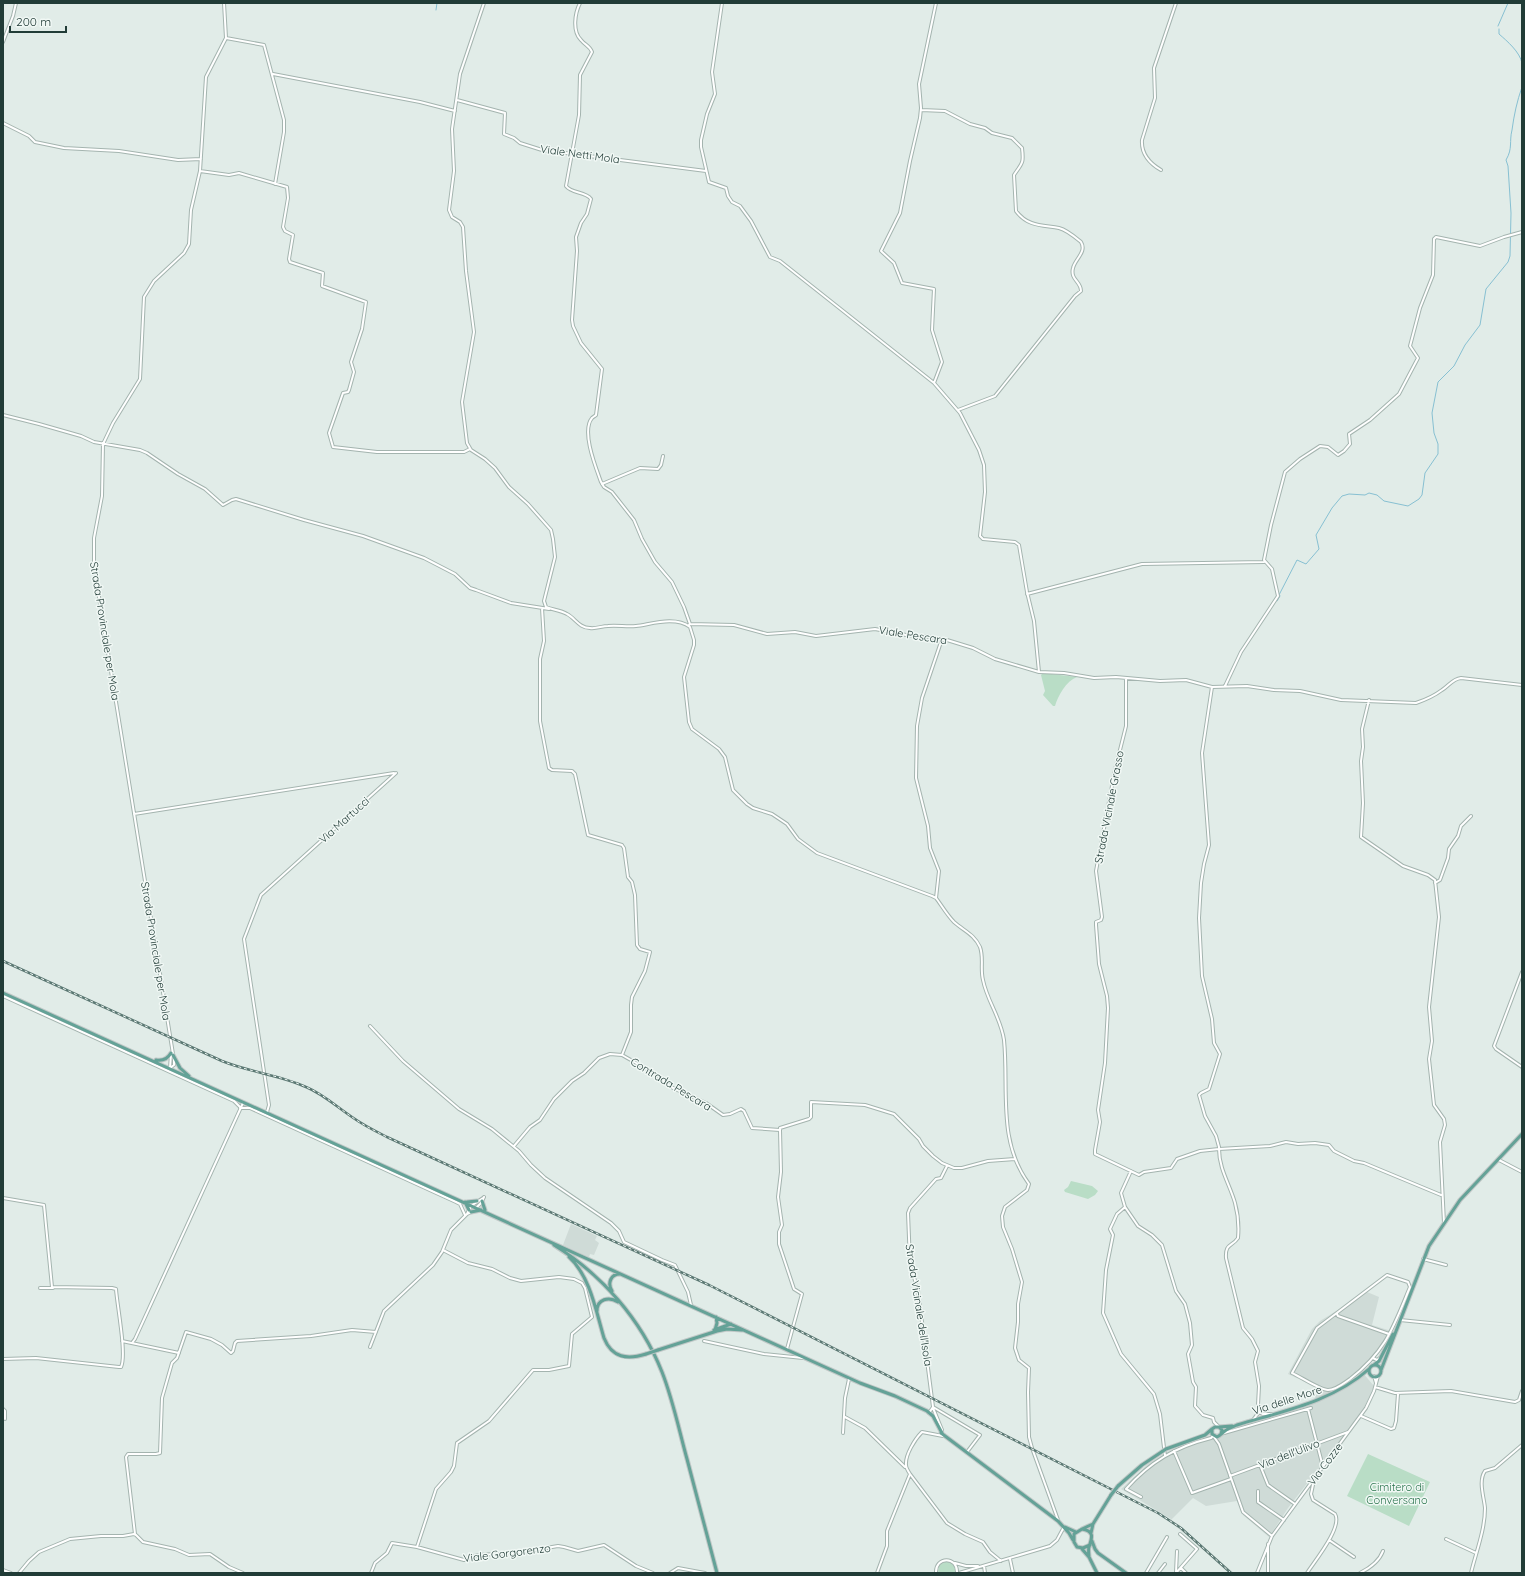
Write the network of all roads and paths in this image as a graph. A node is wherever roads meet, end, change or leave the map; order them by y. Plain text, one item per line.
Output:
1 (16, 3) edge
2 (224, 3) edge
3 (484, 3) edge
4 (580, 3) edge
5 (722, 3) edge
6 (936, 3) edge
7 (1176, 3) edge
8 (226, 38) junction
9 (3, 42) edge
10 (272, 74) junction
11 (457, 100) junction
12 (921, 110) junction
13 (455, 111) junction
14 (3, 123) edge
15 (572, 154) junction
16 (201, 159) junction
17 (706, 170) junction
18 (1161, 170) dead end
19 (200, 171) junction
20 (275, 184) junction
21 (1522, 232) edge
22 (934, 383) junction
23 (958, 410) junction
24 (3, 415) edge
25 (103, 444) junction
26 (470, 449) junction
27 (663, 456) dead end
28 (602, 484) junction
29 (1264, 562) junction
30 (1027, 594) junction
31 (542, 608) junction
32 (550, 609) junction
33 (690, 625) junction
34 (942, 639) junction
35 (1039, 672) junction
36 (1126, 679) junction
37 (1522, 685) edge
38 (1225, 686) junction
39 (1212, 687) junction
40 (1368, 700) junction
41 (134, 814) junction
42 (1471, 816) dead end
43 (1435, 883) junction
44 (936, 898) junction
45 (1522, 972) edge
46 (3, 992) edge
47 (3, 996) edge
48 (370, 1026) dead end
49 (172, 1053) junction
50 (622, 1055) junction
51 (148, 1058) junction
52 (1522, 1067) edge
53 (170, 1068) junction
54 (196, 1080) junction
55 (243, 1102) junction
56 (240, 1108) junction
57 (267, 1112) junction
58 (779, 1130) junction
59 (1522, 1134) edge
60 (514, 1146) junction
61 (1219, 1149) junction
62 (1015, 1159) junction
63 (1499, 1160) junction
64 (948, 1166) junction
65 (1131, 1171) junction
66 (1522, 1172) edge
67 (1442, 1195) junction
68 (3, 1198) edge
69 (483, 1199) junction
70 (464, 1201) junction
71 (477, 1201) junction
72 (475, 1206) junction
73 (1125, 1207) junction
74 (485, 1211) junction
75 (468, 1213) junction
76 (1444, 1224) junction
77 (541, 1237) junction
78 (561, 1249) junction
79 (443, 1250) junction
80 (1423, 1260) junction
81 (1446, 1265) dead end
82 (622, 1274) junction
83 (40, 1288) dead end
84 (54, 1288) junction
85 (619, 1301) junction
86 (691, 1305) junction
87 (622, 1306) junction
88 (1337, 1313) junction
89 (597, 1317) junction
90 (716, 1317) junction
91 (1400, 1320) junction
92 (731, 1324) junction
93 (1450, 1325) dead end
94 (715, 1330) junction
95 (723, 1330) junction
96 (746, 1331) junction
97 (376, 1332) junction
98 (703, 1334) junction
99 (1390, 1334) junction
100 (122, 1341) junction
101 (704, 1341) dead end
102 (1389, 1342) junction
103 (132, 1343) junction
104 (370, 1347) dead end
105 (787, 1350) junction
106 (179, 1353) junction
107 (807, 1358) junction
108 (1373, 1358) junction
109 (3, 1359) edge
110 (1374, 1365) junction
111 (1364, 1367) junction
112 (1369, 1370) junction
113 (1381, 1370) junction
114 (1366, 1373) junction
115 (1362, 1376) junction
116 (1374, 1376) junction
117 (849, 1377) junction
118 (1375, 1387) junction
119 (1522, 1392) edge
120 (1398, 1394) junction
121 (933, 1407) junction
122 (3, 1409) edge
123 (1259, 1412) junction
124 (930, 1413) junction
125 (1273, 1414) junction
126 (1361, 1416) junction
127 (845, 1417) junction
128 (5, 1419) dead end
129 (1252, 1421) junction
130 (1214, 1422) junction
131 (1237, 1425) junction
132 (1218, 1427) junction
133 (1212, 1429) junction
134 (1349, 1432) junction
135 (843, 1433) dead end
136 (943, 1433) junction
137 (1221, 1434) junction
138 (1205, 1435) junction
139 (1213, 1436) junction
140 (1317, 1443) junction
141 (1219, 1444) junction
142 (1522, 1445) edge
143 (1174, 1451) junction
144 (967, 1452) junction
145 (1165, 1456) junction
146 (1260, 1465) junction
147 (1323, 1467) junction
148 (906, 1468) junction
149 (910, 1474) junction
150 (1231, 1477) junction
151 (1315, 1478) junction
152 (1258, 1491) dead end
153 (1141, 1497) dead end
154 (1295, 1504) junction
155 (1284, 1520) junction
156 (1058, 1521) junction
157 (1093, 1524) junction
158 (1064, 1527) junction
159 (1082, 1529) junction
160 (1076, 1532) junction
161 (135, 1534) junction
162 (1090, 1534) junction
163 (1180, 1534) dead end
164 (1272, 1536) junction
165 (1167, 1537) dead end
166 (1446, 1539) dead end
167 (1073, 1540) junction
168 (1092, 1540) junction
169 (1328, 1540) junction
170 (1268, 1543) junction
171 (1090, 1545) junction
172 (417, 1547) junction
173 (1080, 1548) junction
174 (1177, 1551) dead end
175 (1383, 1551) dead end
176 (1476, 1553) junction
177 (1089, 1557) junction
178 (1354, 1557) dead end
179 (1010, 1559) junction
180 (1002, 1561) junction
181 (954, 1562) junction
182 (1165, 1564) dead end
183 (984, 1566) junction
184 (1180, 1568) junction
185 (3, 1570) edge
186 (717, 1572) edge
187 (11, 1573) edge
188 (20, 1573) edge
189 (243, 1573) edge
190 (372, 1573) edge
191 (653, 1573) edge
192 (670, 1573) edge
193 (705, 1573) edge
194 (877, 1573) edge
195 (936, 1573) edge
196 (958, 1573) edge
197 (985, 1573) edge
198 (1013, 1573) edge
199 (1097, 1573) edge
200 (1126, 1573) edge
201 (1146, 1573) edge
202 (1158, 1573) edge
203 (1176, 1573) edge
204 (1186, 1573) edge
205 (1257, 1573) edge
206 (1268, 1573) edge
207 (1307, 1573) edge
208 (1360, 1573) edge
209 (1471, 1573) edge

1 - 9 street
2 - 8 street
3 - 11 street
4 - 15 street
5 - 17 street
6 - 12 street
7 - 18 street
8 - 10 street
8 - 16 street, Strada Provinciale per Mola
10 - 13 street
10 - 20 street
11 - 13 street
11 - 15 street, Viale Netti Mola
12 - 22 street
12 - 23 street
13 - 26 street
14 - 16 street
15 - 17 street, Viale Netti Mola
15 - 28 street
16 - 19 street, Strada Provinciale per Mola
17 - 22 street
19 - 20 street
19 - 25 street, Strada Provinciale per Mola
20 - 26 street
21 - 29 street
22 - 23 street
23 - 30 street
24 - 25 street
25 - 31 street, Viale Pescara
25 - 41 street, Strada Provinciale per Mola
26 - 32 street
27 - 28 street
28 - 33 street
29 - 30 street
29 - 38 street
30 - 35 street
31 - 32 street, Viale Pescara
31 - 50 street
32 - 33 street, Viale Pescara
33 - 34 street, Viale Pescara
33 - 44 street
34 - 35 street, Viale Pescara
34 - 44 street
35 - 36 street, Viale Pescara
36 - 39 street, Viale Pescara
36 - 65 street, Strada Vicinale Grasso
37 - 40 street, Viale Pescara
38 - 39 street, Viale Pescara
38 - 40 street, Viale Pescara
39 - 61 street
40 - 43 street
41 - 49 street, Strada Provinciale per Mola
41 - 57 street, Via Martucci
42 - 43 street
43 - 67 street
44 - 62 street
45 - 52 street
46 - 51 main road
47 - 56 street
48 - 60 street
49 - 51 main road
49 - 53 street
49 - 54 main road
50 - 58 street, Contrada Pescara
50 - 60 street
51 - 53 main road
53 - 54 main road
54 - 55 main road
55 - 56 street
55 - 57 main road
56 - 75 street
56 - 103 street
57 - 70 main road
58 - 64 street
58 - 105 street
59 - 63 main road
60 - 86 street
61 - 65 street
61 - 67 street
61 - 123 street
62 - 64 street
62 - 156 street
63 - 66 street
63 - 76 main road
64 - 121 street, Strada Vicinale dell'Isola
65 - 73 street
67 - 76 street
68 - 84 street
69 - 71 street
69 - 72 street
69 - 74 main road
70 - 71 main road
70 - 72 main road
70 - 75 main road
71 - 72 street
72 - 74 main road
72 - 75 street
73 - 130 street
73 - 145 street
74 - 75 main road
74 - 77 main road
75 - 79 street
76 - 80 main road
77 - 78 main road
77 - 82 main road
78 - 85 main road
78 - 89 main road
79 - 97 street
79 - 172 street
80 - 81 street
80 - 91 main road
82 - 85 main road
82 - 86 main road
83 - 84 street
84 - 100 street
85 - 87 main road
86 - 90 main road
87 - 89 main road
87 - 186 main road
88 - 99 street
88 - 99 street
88 - 111 street
89 - 98 main road, bridge
90 - 92 main road
90 - 94 main road
91 - 93 street
91 - 102 main road
91 - 113 main road
92 - 94 main road
92 - 95 main road
92 - 96 main road
94 - 98 main road
95 - 96 main road
95 - 98 main road
96 - 105 main road
97 - 104 street
97 - 106 street
99 - 108 street
100 - 103 street
100 - 109 street
101 - 107 street
102 - 108 street
102 - 110 main road
103 - 106 street
105 - 107 main road
106 - 161 street
107 - 117 main road
108 - 111 street
110 - 112 main road
110 - 113 main road
111 - 112 street
111 - 114 street
112 - 114 main road
112 - 116 main road
113 - 116 main road
114 - 115 main road
115 - 116 main road
115 - 125 main road, Via delle More
116 - 118 street, Via Cozze
117 - 124 main road
117 - 127 street
118 - 120 street
118 - 126 street, Via Cozze
119 - 120 street
120 - 126 street
121 - 124 street
121 - 136 street, Strada Vicinale dell'Isola
121 - 144 street
122 - 128 street
123 - 125 street
123 - 129 street
124 - 136 main road
125 - 129 main road, Via delle More
126 - 134 street, Via Cozze
127 - 135 street
127 - 148 street
129 - 131 main road, Via delle More
130 - 132 street
130 - 133 street
131 - 132 main road
131 - 137 main road
132 - 133 main road
132 - 137 main road
133 - 138 main road
133 - 139 main road
134 - 140 street, Via dell'Ulivo
134 - 147 street, Via Cozze
136 - 144 main road
136 - 148 street
137 - 139 main road
137 - 140 street
137 - 141 street
138 - 139 main road
138 - 157 main road, bridge
139 - 141 street
139 - 143 street
140 - 146 street, Via dell'Ulivo
140 - 147 street
141 - 150 street
142 - 176 street
143 - 145 street
143 - 150 street, Via dell'Ulivo
144 - 156 main road
145 - 153 street
146 - 150 street, Via dell'Ulivo
146 - 154 street
147 - 151 street, Via Cozze
148 - 149 street
149 - 180 street
149 - 194 street
150 - 164 street
151 - 154 street, Via Cozze
151 - 169 street
152 - 155 street
154 - 155 street, Via Cozze
155 - 164 street, Via Cozze
156 - 158 main road
157 - 159 main road
157 - 162 main road
158 - 160 main road
158 - 167 main road
158 - 179 street
159 - 160 main road
159 - 162 main road
160 - 167 main road
161 - 188 street
161 - 189 street
162 - 168 main road
163 - 184 street
164 - 170 street, Via Cozze
165 - 201 street
166 - 176 street
167 - 173 main road
168 - 171 main road
168 - 200 main road
169 - 178 street
169 - 207 street
170 - 205 street, Via Cozze
170 - 206 street
171 - 173 main road
171 - 177 main road
172 - 190 street, Viale Gorgorenzo
172 - 191 street, Viale Gorgorenzo
173 - 177 main road
174 - 203 street
175 - 208 street
176 - 209 street
177 - 199 main road
179 - 180 street
179 - 198 street
180 - 183 street
181 - 183 street
181 - 195 street
181 - 196 street
182 - 202 street
183 - 196 street
183 - 197 street
184 - 203 street
184 - 204 street
185 - 187 street
192 - 193 street

